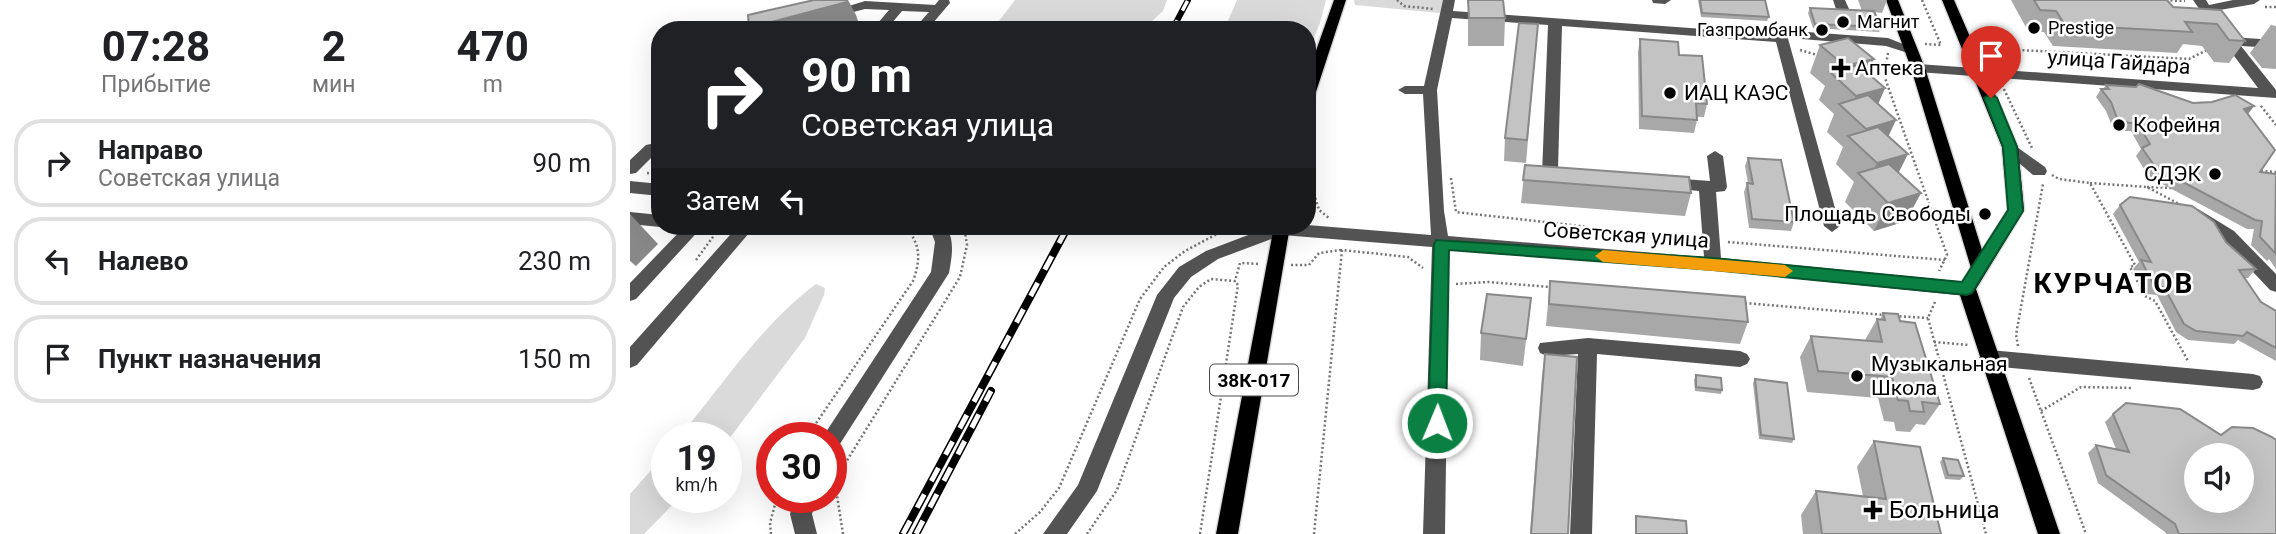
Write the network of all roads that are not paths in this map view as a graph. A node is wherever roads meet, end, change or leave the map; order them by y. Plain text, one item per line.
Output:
1 (1340, 0) edge
2 (1658, 0) edge
3 (1892, 0) edge
4 (1948, 0) edge
5 (2254, 0) edge
6 (1665, 1) edge
7 (942, 4) edge
8 (2203, 4) edge
9 (899, 7) junction
10 (1447, 8) edge
11 (815, 18) edge
12 (887, 21) edge
13 (928, 21) edge
14 (1555, 23) junction
15 (1808, 36) dead end
16 (2276, 44) edge
17 (2233, 45) junction
18 (1906, 46) junction
19 (1918, 68) junction
20 (1316, 71) edge
21 (1989, 74) junction
22 (1405, 90) dead end
23 (1430, 90) junction
24 (2272, 94) edge
25 (2010, 147) junction
26 (651, 149) edge
27 (1715, 156) dead end
28 (630, 169) edge
29 (2041, 170) road end
30 (1576, 176) edge
31 (1655, 182) edge
32 (1707, 186) junction
33 (630, 187) edge
34 (651, 189) edge
35 (2194, 211) edge
36 (630, 218) edge
37 (651, 220) edge
38 (1832, 226) dead end
39 (686, 235) edge
40 (739, 235) edge
41 (942, 235) edge
42 (1261, 235) edge
43 (1280, 235) edge
44 (1315, 235) edge
45 (1441, 244) junction
46 (1713, 264) junction
47 (1979, 267) junction
48 (2276, 285) edge
49 (1967, 289) junction
50 (632, 291) edge
51 (1588, 346) junction
52 (1547, 348) dead end
53 (1989, 358) junction
54 (1740, 359) dead end
55 (630, 360) edge
56 (2253, 382) dead end
57 (843, 422) edge
58 (801, 513) edge
59 (806, 534) edge
60 (1054, 534) edge
61 (1227, 534) edge
62 (1434, 534) edge
63 (1581, 534) edge
64 (2049, 534) edge

1 - 20 main road
2 - 6 street
3 - 18 main road
4 - 21 main road
5 - 8 street
7 - 9 street
7 - 13 street
8 - 17 street
9 - 11 street
9 - 12 street
10 - 14 street
10 - 23 street
14 - 30 street
14 - 38 street
15 - 18 street
16 - 17 street
17 - 24 street
18 - 19 main road
19 - 21 street, улица Гайдара
19 - 47 main road
21 - 24 street, улица Гайдара
21 - 25 main road
22 - 23 street
23 - 45 street
25 - 29 street
25 - 47 main road
26 - 28 street
27 - 32 street
31 - 32 street
32 - 46 street
33 - 34 street
35 - 48 street
36 - 37 street
39 - 50 street
40 - 55 street
41 - 57 street
42 - 60 street
43 - 61 main road, 38К-017
44 - 45 street, Советская улица
45 - 46 street, Советская улица
45 - 62 street
46 - 49 street, Советская улица
47 - 49 main road
49 - 53 main road
51 - 52 street
51 - 54 street
51 - 63 street
53 - 56 street
53 - 64 main road
58 - 59 street

